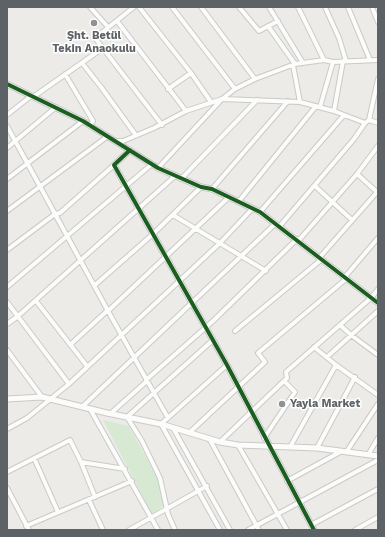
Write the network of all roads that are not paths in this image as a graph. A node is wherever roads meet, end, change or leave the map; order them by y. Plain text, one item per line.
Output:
1 (91, 7) edge
2 (134, 7) edge
3 (139, 7) edge
4 (172, 7) edge
5 (201, 7) edge
6 (239, 7) edge
7 (269, 7) edge
8 (298, 7) edge
9 (325, 7) edge
10 (348, 7) edge
11 (372, 7) edge
12 (376, 14) edge
13 (117, 21) junction
14 (278, 21) junction
15 (378, 22) edge
16 (268, 26) junction
17 (108, 28) junction
18 (103, 48) junction
19 (324, 60) junction
20 (370, 60) junction
21 (378, 60) edge
22 (345, 61) junction
23 (333, 62) junction
24 (82, 63) junction
25 (302, 63) junction
26 (294, 65) junction
27 (191, 73) junction
28 (64, 74) junction
29 (255, 79) junction
30 (378, 79) edge
31 (7, 84) edge
32 (168, 89) junction
33 (235, 89) junction
34 (32, 96) junction
35 (222, 99) junction
36 (257, 100) junction
37 (288, 101) junction
38 (210, 102) junction
39 (300, 102) junction
40 (318, 106) junction
41 (56, 107) junction
42 (186, 111) junction
43 (334, 111) junction
44 (7, 115) edge
45 (344, 115) junction
46 (83, 121) junction
47 (367, 121) junction
48 (378, 123) edge
49 (162, 125) junction
50 (7, 126) edge
51 (90, 126) junction
52 (135, 134) junction
53 (108, 136) junction
54 (16, 141) junction
55 (115, 141) junction
56 (378, 146) edge
57 (7, 148) edge
58 (130, 150) junction
59 (27, 162) junction
60 (152, 164) junction
61 (114, 165) junction
62 (158, 168) junction
63 (357, 174) junction
64 (175, 176) junction
65 (7, 179) edge
66 (181, 179) junction
67 (126, 186) junction
68 (315, 186) junction
69 (40, 187) junction
70 (201, 187) junction
71 (212, 189) junction
72 (377, 194) edge
73 (229, 197) junction
74 (239, 201) junction
75 (332, 202) junction
76 (253, 208) junction
77 (139, 209) junction
78 (7, 211) edge
79 (260, 212) junction
80 (55, 214) junction
81 (173, 215) junction
82 (352, 220) junction
83 (277, 225) junction
84 (197, 229) junction
85 (153, 234) junction
86 (67, 236) junction
87 (378, 238) edge
88 (298, 240) junction
89 (220, 243) junction
90 (7, 250) edge
91 (166, 257) junction
92 (242, 257) junction
93 (321, 258) junction
94 (80, 260) junction
95 (266, 271) junction
96 (345, 279) junction
97 (179, 280) junction
98 (95, 285) junction
99 (7, 287) edge
100 (378, 289) edge
101 (372, 297) junction
102 (36, 301) junction
103 (7, 302) edge
104 (378, 303) edge
105 (192, 304) junction
106 (378, 310) edge
107 (108, 311) junction
108 (17, 317) junction
109 (7, 324) edge
110 (340, 325) junction
111 (205, 328) junction
112 (235, 332) dead end
113 (121, 335) junction
114 (351, 335) junction
115 (213, 340) junction
116 (70, 345) junction
117 (314, 347) junction
118 (7, 350) edge
119 (378, 355) edge
120 (134, 357) junction
121 (327, 357) junction
122 (227, 365) junction
123 (336, 365) junction
124 (87, 366) junction
125 (355, 378) junction
126 (146, 381) junction
127 (284, 381) junction
128 (69, 384) junction
129 (238, 388) junction
130 (154, 394) junction
131 (378, 395) edge
132 (42, 396) junction
133 (7, 399) edge
134 (51, 400) junction
135 (378, 404) edge
136 (83, 406) junction
137 (90, 408) junction
138 (250, 412) junction
139 (110, 414) junction
140 (127, 417) junction
141 (168, 418) junction
142 (161, 424) junction
143 (173, 428) junction
144 (7, 429) edge
145 (189, 433) junction
146 (264, 438) junction
147 (378, 438) edge
148 (210, 440) junction
149 (220, 442) junction
150 (238, 445) junction
151 (268, 447) junction
152 (290, 447) junction
153 (317, 448) junction
154 (345, 451) junction
155 (368, 455) junction
156 (378, 456) edge
157 (34, 458) junction
158 (378, 460) edge
159 (81, 462) junction
160 (125, 469) junction
161 (7, 472) edge
162 (132, 481) junction
163 (287, 481) junction
164 (207, 486) junction
165 (7, 488) edge
166 (378, 489) edge
167 (199, 491) junction
168 (95, 497) junction
169 (89, 500) junction
170 (298, 502) junction
171 (167, 508) junction
172 (58, 512) junction
173 (278, 514) junction
174 (378, 517) edge
175 (152, 519) junction
176 (256, 525) junction
177 (25, 528) edge
178 (313, 528) edge
179 (157, 529) edge
180 (29, 530) edge
181 (103, 530) edge
182 (129, 530) edge
183 (175, 530) edge
184 (220, 530) edge
185 (230, 530) edge
186 (248, 530) edge
187 (259, 530) edge
188 (287, 530) edge
189 (355, 530) edge

1 - 17 street
2 - 13 street
3 - 27 street
4 - 33 street
5 - 29 street
6 - 16 street
7 - 14 street
8 - 19 street
9 - 22 street
10 - 20 street
11 - 12 street
12 - 15 street
13 - 17 street
13 - 32 street
14 - 16 street
14 - 25 street
16 - 26 street
17 - 18 street
18 - 24 street
18 - 49 street
19 - 23 street
19 - 25 street
20 - 21 street
20 - 22 street
22 - 23 street
22 - 43 street
23 - 40 street
24 - 28 street
24 - 52 street
25 - 26 street
26 - 29 street
26 - 39 street
27 - 32 street
27 - 38 street
28 - 34 street
28 - 51 street
29 - 33 street
30 - 47 street
31 - 34 street
32 - 42 street
33 - 35 street
34 - 41 street
34 - 44 street
35 - 36 street
35 - 38 street
35 - 62 street
36 - 37 street
36 - 66 street
37 - 39 street
37 - 71 street
38 - 42 street
39 - 40 street
40 - 43 street
40 - 74 street
41 - 46 street
41 - 54 street
42 - 49 street
43 - 45 street
45 - 47 street
45 - 79 street
46 - 51 street
46 - 59 street
47 - 48 street
47 - 68 street
49 - 52 street
50 - 54 street
51 - 53 street
52 - 55 street
53 - 55 street
53 - 69 street
54 - 57 street
54 - 59 street
55 - 58 street
56 - 63 street
58 - 60 street
58 - 61 street
59 - 65 street
59 - 69 street
60 - 62 street
60 - 67 street
61 - 67 street
61 - 80 street
62 - 64 street
63 - 72 street
63 - 75 street
64 - 66 street
64 - 77 street
66 - 70 street
67 - 77 street
67 - 86 street
68 - 75 street
68 - 83 street
69 - 78 street
69 - 80 street
70 - 71 street
70 - 81 street
71 - 73 street
72 - 82 street
73 - 74 street
73 - 84 street
74 - 76 street
75 - 82 street
75 - 88 street
76 - 79 street
76 - 89 street
77 - 85 street
77 - 94 street
79 - 83 street
80 - 86 street
80 - 90 street
81 - 84 street
81 - 85 street
82 - 93 street
83 - 88 street
83 - 92 street
84 - 89 street
84 - 91 street
85 - 91 street
85 - 98 street
86 - 94 street
86 - 99 street
87 - 96 street
88 - 93 street
88 - 95 street
89 - 92 street
89 - 97 street
91 - 97 street
91 - 107 street
92 - 95 street
92 - 105 street
93 - 96 street
93 - 112 street
94 - 98 street
94 - 102 street
95 - 111 street
96 - 101 street
96 - 129 street
97 - 105 street
97 - 113 street
98 - 107 street
100 - 101 street
101 - 104 street
101 - 110 street
102 - 108 street
102 - 116 street
103 - 108 street
105 - 111 street
105 - 120 street
106 - 114 street
107 - 113 street
107 - 116 street
108 - 109 street
108 - 128 street
110 - 114 street
110 - 117 street
111 - 115 street
111 - 126 street
113 - 120 street
113 - 124 street
114 - 119 street
114 - 121 street
115 - 122 street
115 - 130 street
116 - 124 street
117 - 121 street
117 - 127 street
118 - 132 street
120 - 126 street
120 - 136 street
121 - 123 street
122 - 129 street
122 - 141 street
123 - 125 street
123 - 152 street
124 - 128 street
125 - 131 street
125 - 153 street
126 - 130 street
126 - 139 street
127 - 138 street
127 - 146 street
128 - 134 street
129 - 138 street
129 - 145 street
130 - 140 street
130 - 141 street
132 - 133 street
132 - 134 street
134 - 136 street
134 - 144 street
135 - 154 street
136 - 137 street
137 - 139 street
137 - 160 street
138 - 146 street
138 - 149 street
139 - 140 street
140 - 142 street
140 - 171 street
141 - 142 street
142 - 143 street
142 - 167 street
143 - 145 street
143 - 164 street
145 - 148 street
146 - 151 street
147 - 155 street
148 - 149 street
148 - 176 street
149 - 150 street
150 - 151 street
150 - 173 street
151 - 152 street
151 - 163 street
152 - 153 street
153 - 154 street
154 - 155 street
154 - 163 street
155 - 156 street
157 - 159 street
157 - 161 street
157 - 172 street
158 - 170 street
159 - 160 street
159 - 168 street
160 - 162 street
162 - 168 street
162 - 175 street
163 - 170 street
164 - 167 street
164 - 185 street
165 - 177 street
166 - 178 street
167 - 171 street
167 - 184 street
168 - 169 street
169 - 172 street
169 - 181 street
170 - 173 street
170 - 178 street
171 - 175 street
171 - 183 street
172 - 177 street
173 - 176 street
173 - 188 street
174 - 189 street
175 - 179 street
175 - 182 street
176 - 186 street
176 - 187 street
177 - 180 street

